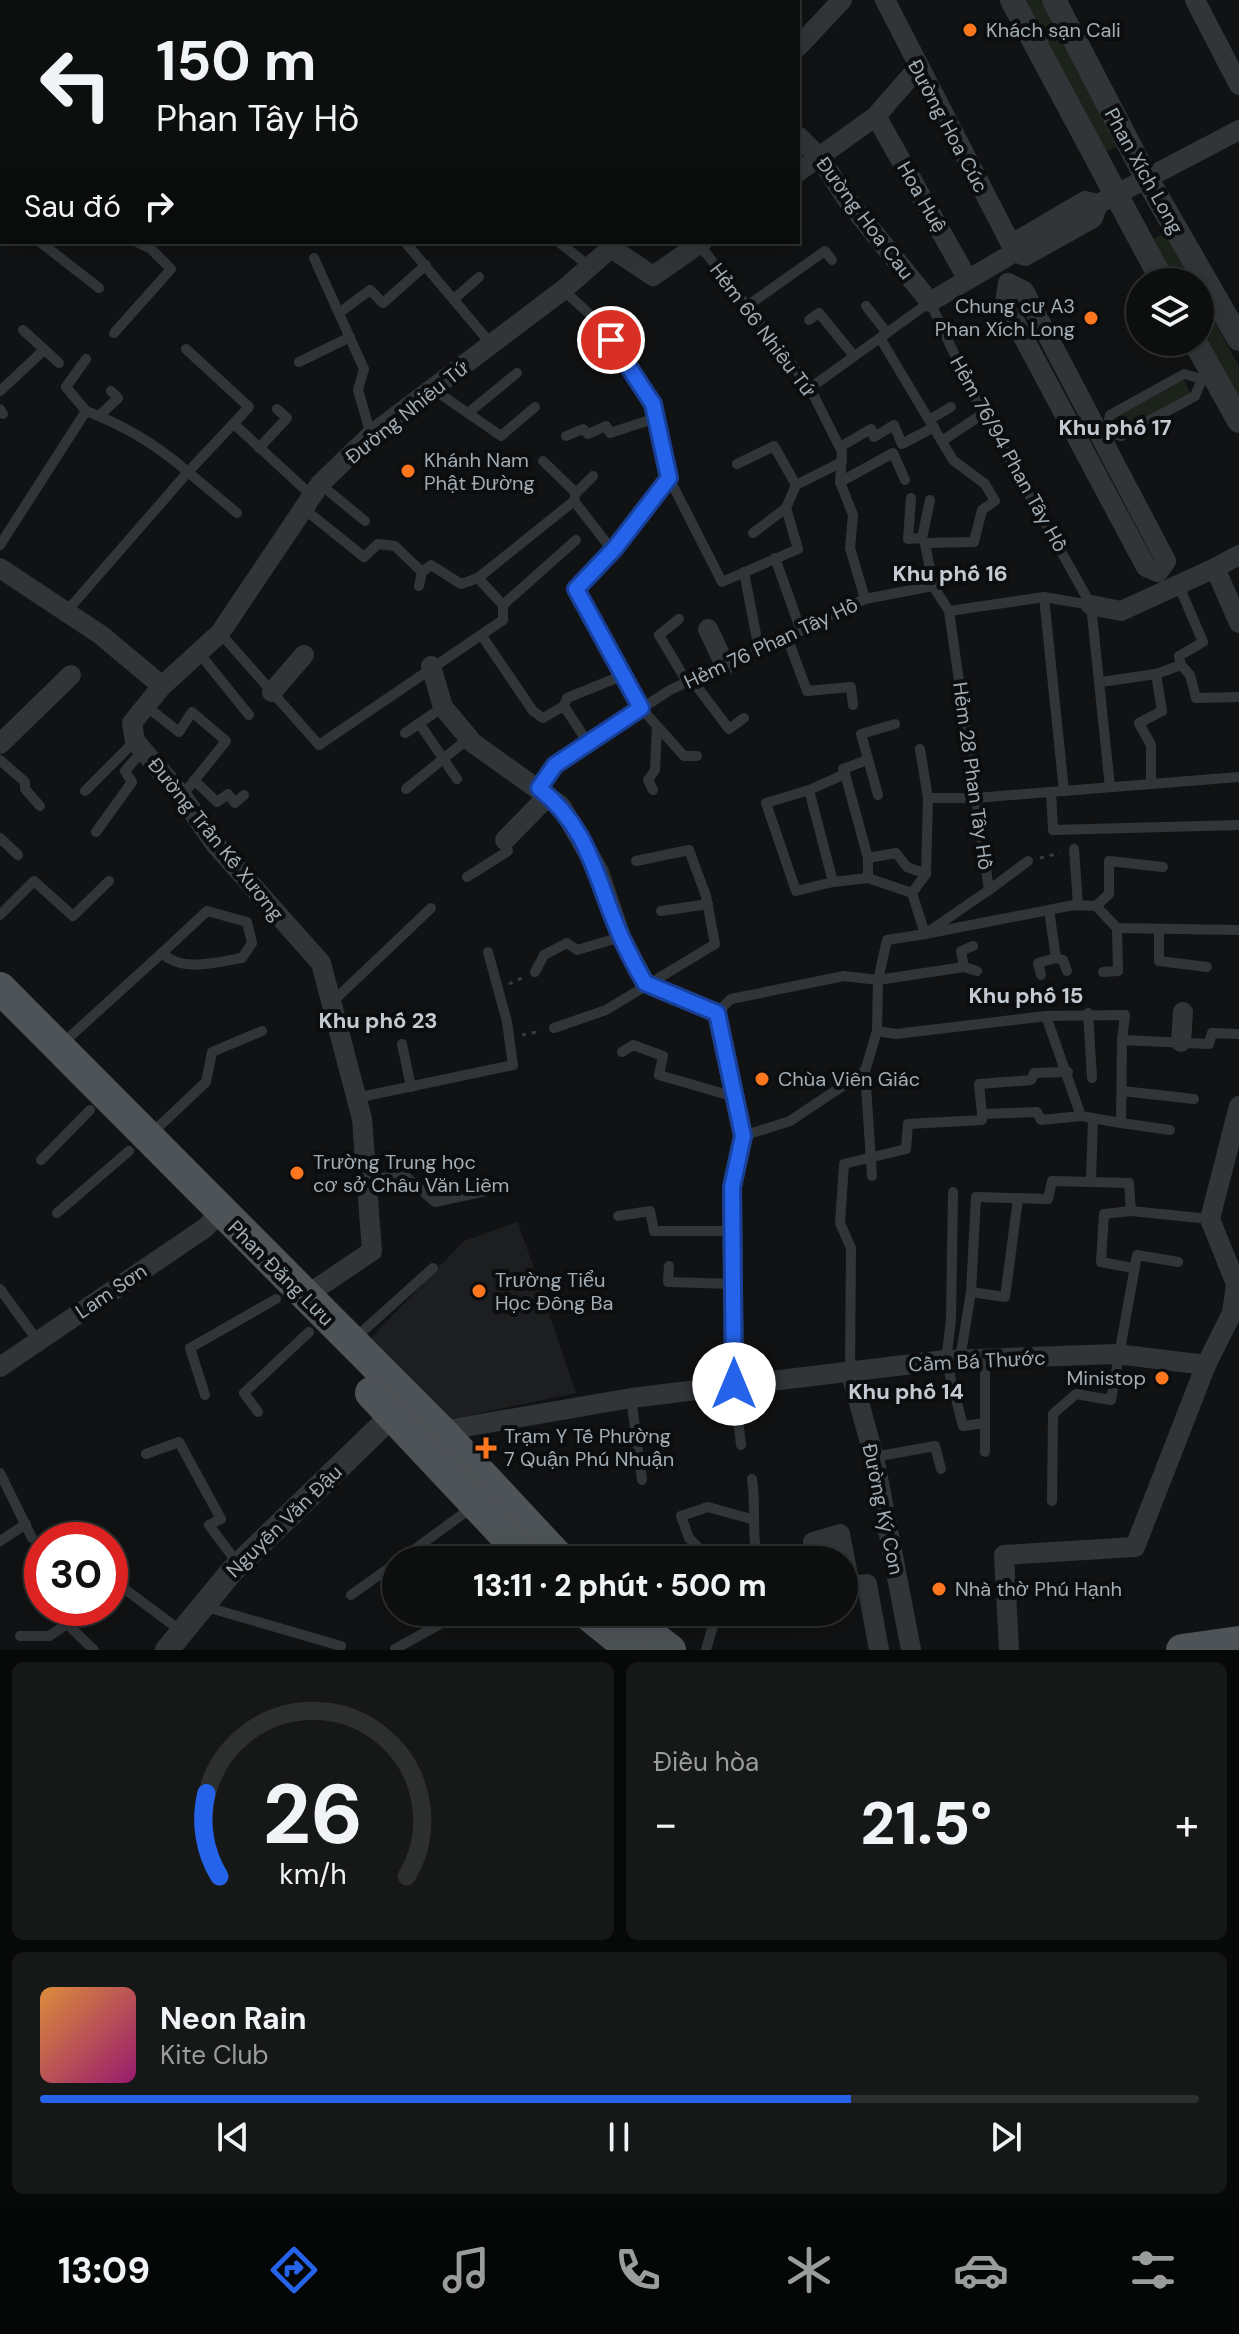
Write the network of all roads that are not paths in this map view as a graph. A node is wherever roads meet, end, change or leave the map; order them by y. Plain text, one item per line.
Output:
1 (842, 0) edge
2 (885, 0) edge
3 (1012, 0) edge
4 (1054, 0) edge
5 (1195, 0) edge
6 (800, 45) edge
7 (917, 69) junction
8 (1239, 85) edge
9 (876, 116) junction
10 (1239, 130) edge
11 (800, 138) edge
12 (820, 158) junction
13 (800, 171) edge
14 (1147, 179) junction
15 (1107, 200) junction
16 (43, 244) edge
17 (141, 244) edge
18 (407, 244) edge
19 (561, 244) edge
20 (611, 244) edge
21 (699, 244) edge
22 (701, 244) edge
23 (1005, 256) junction
24 (314, 258) dead end
25 (832, 260) dead end
26 (426, 265) junction
27 (590, 267) junction
28 (1153, 268) edge
29 (479, 277) dead end
30 (967, 278) junction
31 (1008, 283) junction
32 (99, 288) dead end
33 (563, 290) junction
34 (454, 299) junction
35 (930, 302) junction
36 (747, 306) junction
37 (866, 306) dead end
38 (339, 313) junction
39 (809, 320) dead end
40 (23, 330) dead end
41 (114, 333) dead end
42 (883, 335) junction
43 (350, 337) junction
44 (1239, 339) edge
45 (491, 344) junction
46 (186, 349) dead end
47 (44, 350) junction
48 (1055, 350) junction
49 (854, 356) junction
50 (1200, 356) edge
51 (86, 359) dead end
52 (1035, 360) junction
53 (299, 362) dead end
54 (59, 363) dead end
55 (517, 373) dead end
56 (1207, 376) junction
57 (810, 388) junction
58 (433, 389) junction
59 (0, 391) edge
60 (111, 391) dead end
61 (1084, 403) junction
62 (535, 407) dead end
63 (951, 407) dead end
64 (277, 409) dead end
65 (86, 411) junction
66 (468, 413) junction
67 (984, 413) junction
68 (1064, 414) junction
69 (99, 416) junction
70 (656, 418) junction
71 (1239, 421) edge
72 (234, 424) junction
73 (931, 424) junction
74 (371, 435) junction
75 (566, 436) dead end
76 (1105, 438) junction
77 (942, 441) junction
78 (840, 447) junction
79 (259, 448) junction
80 (1087, 458) junction
81 (543, 461) dead end
82 (842, 462) junction
83 (737, 464) dead end
84 (188, 472) junction
85 (593, 476) dead end
86 (669, 478) junction
87 (905, 480) dead end
88 (840, 482) junction
89 (796, 485) junction
90 (311, 496) junction
91 (575, 497) junction
92 (911, 498) dead end
93 (930, 500) dead end
94 (786, 508) junction
95 (1139, 510) junction
96 (237, 513) dead end
97 (1120, 519) junction
98 (365, 521) dead end
99 (753, 533) dead end
100 (576, 540) dead end
101 (924, 541) junction
102 (0, 545) edge
103 (612, 550) junction
104 (1239, 555) edge
105 (769, 560) junction
106 (0, 568) edge
107 (1215, 568) junction
108 (422, 572) junction
109 (744, 572) junction
110 (1158, 572) junction
111 (478, 578) junction
112 (419, 586) dead end
113 (933, 586) junction
114 (1173, 588) junction
115 (1044, 597) junction
116 (865, 599) junction
117 (503, 605) junction
118 (1091, 605) junction
119 (67, 611) junction
120 (949, 611) junction
121 (679, 619) dead end
122 (1239, 623) edge
123 (708, 629) dead end
124 (801, 631) junction
125 (220, 633) junction
126 (482, 636) junction
127 (787, 637) junction
128 (759, 650) junction
129 (199, 653) junction
130 (304, 655) dead end
131 (725, 665) junction
132 (1181, 665) junction
133 (431, 666) junction
134 (1156, 674) junction
135 (71, 675) dead end
136 (624, 675) junction
137 (689, 681) junction
138 (1101, 682) junction
139 (162, 686) junction
140 (272, 692) junction
141 (1239, 697) edge
142 (853, 705) dead end
143 (146, 706) junction
144 (564, 706) junction
145 (443, 707) junction
146 (641, 708) junction
147 (249, 715) dead end
148 (744, 718) dead end
149 (419, 723) junction
150 (895, 724) dead end
151 (657, 726) junction
152 (405, 733) dead end
153 (469, 738) junction
154 (588, 743) junction
155 (0, 744) edge
156 (139, 746) junction
157 (920, 749) dead end
158 (442, 756) junction
159 (697, 756) dead end
160 (0, 760) edge
161 (867, 760) junction
162 (845, 774) junction
163 (1239, 777) edge
164 (457, 779) dead end
165 (1151, 784) junction
166 (1110, 787) junction
167 (188, 788) junction
168 (406, 789) dead end
169 (653, 790) dead end
170 (809, 790) junction
171 (85, 791) dead end
172 (1064, 791) junction
173 (544, 792) junction
174 (1051, 792) junction
175 (244, 795) dead end
176 (878, 795) dead end
177 (928, 798) junction
178 (975, 798) junction
179 (40, 806) dead end
180 (1239, 825) edge
181 (96, 832) dead end
182 (0, 838) edge
183 (505, 840) joint
184 (1074, 849) road end
185 (18, 855) dead end
186 (868, 858) junction
187 (636, 861) dead end
188 (1028, 861) road end
189 (1163, 867) dead end
190 (926, 874) junction
191 (467, 877) dead end
192 (868, 878) junction
193 (109, 881) dead end
194 (833, 882) junction
195 (989, 890) junction
196 (912, 893) junction
197 (708, 904) junction
198 (1078, 905) junction
199 (1096, 906) junction
200 (431, 908) dead end
201 (1049, 910) junction
202 (661, 911) dead end
203 (0, 915) edge
204 (1117, 928) junction
205 (1239, 930) edge
206 (1159, 931) junction
207 (925, 934) junction
208 (621, 937) junction
209 (973, 946) dead end
210 (488, 952) dead end
211 (162, 953) junction
212 (1056, 958) junction
213 (964, 967) junction
214 (1207, 967) dead end
215 (977, 971) dead end
216 (1067, 971) dead end
217 (535, 972) road end
218 (1103, 972) dead end
219 (1041, 975) dead end
220 (878, 980) junction
221 (645, 983) junction
222 (0, 988) edge
223 (331, 1003) junction
224 (1183, 1012) dead end
225 (717, 1013) junction
226 (1088, 1013) junction
227 (1046, 1016) junction
228 (0, 1019) edge
229 (554, 1028) road end
230 (262, 1031) dead end
231 (877, 1031) junction
232 (1239, 1034) edge
233 (1122, 1040) junction
234 (1181, 1042) junction
235 (402, 1044) dead end
236 (58, 1047) junction
237 (622, 1052) dead end
238 (865, 1071) junction
239 (1068, 1072) junction
240 (1092, 1078) dead end
241 (411, 1087) junction
242 (1122, 1091) junction
243 (735, 1097) junction
244 (356, 1098) junction
245 (1194, 1099) dead end
246 (90, 1110) junction
247 (982, 1114) junction
248 (1081, 1116) junction
249 (1238, 1118) edge
250 (1093, 1119) junction
251 (1121, 1123) junction
252 (1170, 1130) dead end
253 (743, 1136) junction
254 (138, 1144) junction
255 (871, 1157) junction
256 (41, 1160) dead end
257 (1232, 1163) edge
258 (872, 1176) dead end
259 (365, 1179) junction
260 (1091, 1181) junction
261 (486, 1191) dead end
262 (953, 1192) dead end
263 (1018, 1199) junction
264 (1131, 1211) junction
265 (57, 1213) dead end
266 (618, 1216) dead end
267 (1210, 1219) junction
268 (213, 1220) junction
269 (732, 1231) junction
270 (1178, 1262) dead end
271 (669, 1266) dead end
272 (433, 1268) dead end
273 (1133, 1268) junction
274 (733, 1284) junction
275 (0, 1289) edge
276 (971, 1292) junction
277 (290, 1298) junction
278 (309, 1332) junction
279 (37, 1340) junction
280 (350, 1343) junction
281 (1116, 1354) junction
282 (953, 1359) junction
283 (985, 1360) junction
284 (1206, 1365) junction
285 (0, 1367) edge
286 (850, 1370) junction
287 (734, 1384) junction
288 (205, 1395) dead end
289 (631, 1398) junction
290 (400, 1407) junction
291 (258, 1412) dead end
292 (985, 1423) junction
293 (432, 1440) junction
294 (741, 1445) dead end
295 (985, 1452) dead end
296 (146, 1454) dead end
297 (874, 1457) junction
298 (941, 1469) dead end
299 (752, 1479) dead end
300 (2, 1480) edge
301 (642, 1480) dead end
302 (1052, 1501) dead end
303 (476, 1504) junction
304 (751, 1519) junction
305 (25, 1522) edge
306 (24, 1525) edge
307 (0, 1541) edge
308 (813, 1542) dead end
309 (419, 1546) edge
310 (515, 1546) edge
311 (546, 1546) edge
312 (697, 1546) edge
313 (755, 1546) edge
314 (238, 1564) junction
315 (382, 1573) edge
316 (351, 1595) dead end
317 (128, 1596) edge
318 (201, 1605) junction
319 (437, 1626) edge
320 (713, 1626) edge
321 (20, 1636) dead end
322 (621, 1637) edge
323 (174, 1641) edge
324 (1239, 1642) edge
325 (341, 1646) dead end
326 (395, 1649) edge
327 (94, 1650) edge
328 (670, 1650) edge
329 (706, 1650) edge
330 (879, 1650) edge
331 (911, 1650) edge
332 (1009, 1650) edge
333 (1182, 1650) edge

1 - 6 street
2 - 7 street, Đường Hoa Cúc
3 - 15 street, Phan Xích Long
4 - 14 street, Phan Xích Long
5 - 8 street
7 - 9 street
7 - 23 street, Đường Hoa Cúc
9 - 12 street
9 - 30 street, Hoa Huệ
10 - 14 street
11 - 12 street, Đường Hoa Cau
12 - 13 street
12 - 35 street, Đường Hoa Cau
14 - 15 street
14 - 44 street, Phan Xích Long
15 - 23 street
15 - 28 street, Phan Xích Long
16 - 32 lane
17 - 41 lane
18 - 26 lane
19 - 27 lane
20 - 21 street, Đường Nhiêu Tứ
20 - 27 street, Đường Nhiêu Tứ
22 - 36 lane, Hẻm 66 Nhiêu Tứ
23 - 30 street
23 - 31 street, Đường Hoa Cúc
24 - 38 lane
25 - 36 lane
26 - 34 lane
26 - 38 lane
27 - 33 street, Đường Nhiêu Tứ
29 - 34 lane
30 - 35 street
31 - 48 street
31 - 52 street
33 - 45 street, Đường Nhiêu Tứ
33 - 70 lane
34 - 45 lane
35 - 42 lane
35 - 67 lane, Hẻm 76/94 Phan Tây Hồ
36 - 57 lane, Hẻm 66 Nhiêu Tứ
37 - 42 lane
38 - 43 lane
39 - 49 lane
40 - 47 lane
42 - 49 lane
42 - 73 lane
43 - 53 lane
43 - 74 lane
45 - 58 street, Đường Nhiêu Tứ
46 - 72 lane
47 - 54 lane
47 - 59 lane
48 - 52 street
48 - 61 street
49 - 57 lane
50 - 56 street
51 - 65 lane
52 - 68 street
55 - 66 lane
56 - 71 street
56 - 76 lane
56 - 76 lane
57 - 78 lane, Hẻm 66 Nhiêu Tứ
58 - 66 lane
58 - 74 street, Đường Nhiêu Tứ
60 - 69 lane
61 - 68 street
61 - 76 street
62 - 66 lane
63 - 73 lane
64 - 79 lane
65 - 69 lane
65 - 102 lane
67 - 77 lane
67 - 118 lane, Hẻm 76/94 Phan Tây Hồ
68 - 80 street
69 - 84 lane
70 - 75 lane
70 - 86 lane
72 - 79 lane
72 - 84 lane
73 - 77 lane
73 - 78 lane
74 - 90 street, Đường Nhiêu Tứ
76 - 80 street
76 - 95 street
77 - 101 lane
78 - 82 lane, Hẻm 66 Nhiêu Tứ
79 - 90 lane
80 - 97 street
81 - 91 lane
82 - 88 lane, Hẻm 66 Nhiêu Tứ
82 - 89 lane
83 - 89 lane
84 - 96 lane
84 - 119 lane
85 - 91 lane
86 - 103 lane
86 - 109 lane
87 - 88 lane
88 - 116 lane
89 - 94 lane
90 - 98 lane
90 - 108 lane
90 - 125 street, Đường Nhiêu Tứ
91 - 103 lane
91 - 111 lane
92 - 101 lane
93 - 101 lane
94 - 99 lane
94 - 105 lane
95 - 97 street
95 - 110 street
97 - 110 street
100 - 117 lane
101 - 113 lane
103 - 136 lane
104 - 107 street
105 - 109 lane
105 - 124 lane
106 - 119 street
107 - 114 street
107 - 122 street
108 - 111 lane
108 - 112 lane
109 - 128 lane
110 - 114 street
111 - 117 lane
113 - 116 lane, Hẻm 76 Phan Tây Hồ
113 - 120 lane
114 - 118 street
114 - 132 lane
115 - 118 lane
115 - 120 lane
115 - 172 lane
116 - 124 lane, Hẻm 76 Phan Tây Hồ
117 - 126 lane
118 - 138 lane
119 - 139 street
120 - 178 lane, Hẻm 28 Phan Tây Hồ
121 - 137 lane
123 - 131 street
124 - 127 lane, Hẻm 76 Phan Tây Hồ
125 - 129 street, Đường Nhiêu Tứ
125 - 140 lane
126 - 133 lane
126 - 144 lane
127 - 128 lane, Hẻm 76 Phan Tây Hồ
127 - 142 lane
128 - 131 lane, Hẻm 76 Phan Tây Hồ
129 - 139 street, Đường Nhiêu Tứ
129 - 147 lane
130 - 140 street
131 - 137 lane, Hẻm 76 Phan Tây Hồ
132 - 134 lane
132 - 141 lane
133 - 140 lane
133 - 145 street
134 - 138 lane
134 - 165 lane
135 - 155 street
136 - 144 lane
136 - 146 lane
137 - 146 lane, Hẻm 76 Phan Tây Hồ
137 - 148 lane
138 - 166 lane
139 - 143 street, Đường Trần Kế Xương
143 - 156 street, Đường Trần Kế Xương
143 - 167 lane
144 - 154 lane
145 - 149 lane
145 - 153 street
146 - 151 lane
146 - 154 lane, Hẻm 76 Phan Tây Hồ
149 - 152 lane
149 - 158 lane
150 - 161 lane
151 - 159 lane
151 - 169 lane
153 - 158 lane
153 - 173 street
154 - 173 lane, Hẻm 76 Phan Tây Hồ
156 - 167 street, Đường Trần Kế Xương
156 - 171 lane
156 - 181 lane
157 - 177 lane
158 - 164 lane
158 - 168 lane
160 - 179 lane
161 - 162 lane
161 - 176 lane
162 - 170 lane
162 - 186 lane
163 - 165 lane
165 - 166 lane
166 - 172 lane
167 - 175 lane
167 - 223 street, Đường Trần Kế Xương
170 - 194 lane
170 - 194 lane
172 - 174 lane
173 - 183 street
173 - 208 street
174 - 178 lane
174 - 180 lane
177 - 178 lane
177 - 190 lane
178 - 195 lane, Hẻm 28 Phan Tây Hồ
182 - 185 lane
183 - 191 lane
184 - 198 lane
186 - 190 lane
186 - 192 lane
187 - 197 lane
188 - 195 lane
189 - 199 lane
190 - 196 lane
192 - 194 lane
192 - 196 lane
193 - 203 lane
195 - 207 lane, Hẻm 28 Phan Tây Hồ
196 - 207 lane
197 - 202 lane
197 - 221 lane
198 - 199 lane
198 - 201 lane
199 - 204 lane
200 - 223 lane
201 - 207 lane
201 - 212 lane
204 - 206 lane
204 - 218 lane
205 - 206 lane
206 - 214 lane
207 - 220 lane, Hẻm 28 Phan Tây Hồ
208 - 217 lane
208 - 221 street
209 - 213 lane
210 - 241 lane
211 - 211 lane
211 - 236 lane
212 - 216 lane
212 - 219 lane
213 - 215 lane
213 - 220 lane
220 - 225 lane
220 - 231 lane, Hẻm 28 Phan Tây Hồ
221 - 225 street
221 - 229 lane
222 - 236 main road, Phan Đăng Lưu
223 - 244 street, Đường Trần Kế Xương
224 - 234 street
225 - 243 street
226 - 227 lane
226 - 233 lane
226 - 240 lane
227 - 231 lane
227 - 239 lane
228 - 246 main road, Phan Đăng Lưu
230 - 254 lane
231 - 238 lane, Hẻm 28 Phan Tây Hồ
232 - 234 lane
233 - 234 lane
233 - 242 lane
235 - 241 lane
236 - 254 main road, Phan Đăng Lưu
237 - 243 lane
238 - 253 lane
238 - 255 lane
239 - 247 lane
239 - 248 lane
241 - 244 lane
242 - 245 lane
242 - 251 lane
243 - 253 street
244 - 259 street, Đường Trần Kế Xương
246 - 254 main road, Phan Đăng Lưu
246 - 256 lane
247 - 248 lane
247 - 255 lane
248 - 250 lane
249 - 257 street
250 - 251 lane
250 - 260 lane
251 - 252 lane
253 - 269 street
254 - 265 lane
254 - 268 main road, Phan Đăng Lưu
255 - 258 lane
255 - 286 lane
257 - 267 street
259 - 261 lane
259 - 277 street, Đường Trần Kế Xương
260 - 263 lane
260 - 264 lane
262 - 282 lane
263 - 276 lane
263 - 276 lane
264 - 267 lane
264 - 273 lane
266 - 269 lane
267 - 284 street
268 - 277 main road, Phan Đăng Lưu
268 - 279 street, Lam Sơn
269 - 274 street
270 - 273 lane
271 - 274 lane
272 - 280 lane
273 - 281 lane
274 - 287 street
275 - 279 lane
276 - 282 lane
277 - 278 main road, Phan Đăng Lưu
277 - 280 main road, Phan Đăng Lưu
277 - 288 lane
278 - 290 main road, Phan Đăng Lưu
278 - 291 lane
279 - 285 street, Lam Sơn
280 - 290 main road, Phan Đăng Lưu
281 - 283 street, Cầm Bá Thước
281 - 284 street, Cầm Bá Thước
281 - 302 lane
282 - 283 street, Cầm Bá Thước
282 - 286 street, Cầm Bá Thước
282 - 292 lane
283 - 292 lane
284 - 332 street
286 - 287 street, Cầm Bá Thước
286 - 297 street, Đường Ký Con
287 - 289 street, Cầm Bá Thước
287 - 294 lane
289 - 293 street, Cầm Bá Thước
289 - 301 lane
290 - 293 main road, Phan Đăng Lưu
290 - 314 street, Nguyễn Văn Đậu
292 - 295 lane
293 - 303 main road, Phan Đăng Lưu
293 - 311 main road, Phan Đăng Lưu
296 - 314 lane
297 - 298 lane
297 - 331 street, Đường Ký Con
299 - 304 lane
300 - 305 lane
303 - 309 lane
303 - 310 main road, Phan Đăng Lưu
304 - 312 lane
304 - 313 lane
306 - 307 lane
308 - 330 street
314 - 318 street, Nguyễn Văn Đậu
315 - 316 lane
317 - 323 lane
318 - 323 street, Nguyễn Văn Đậu
318 - 325 lane
319 - 326 lane
320 - 329 lane
321 - 327 lane
322 - 328 main road
324 - 333 main road

